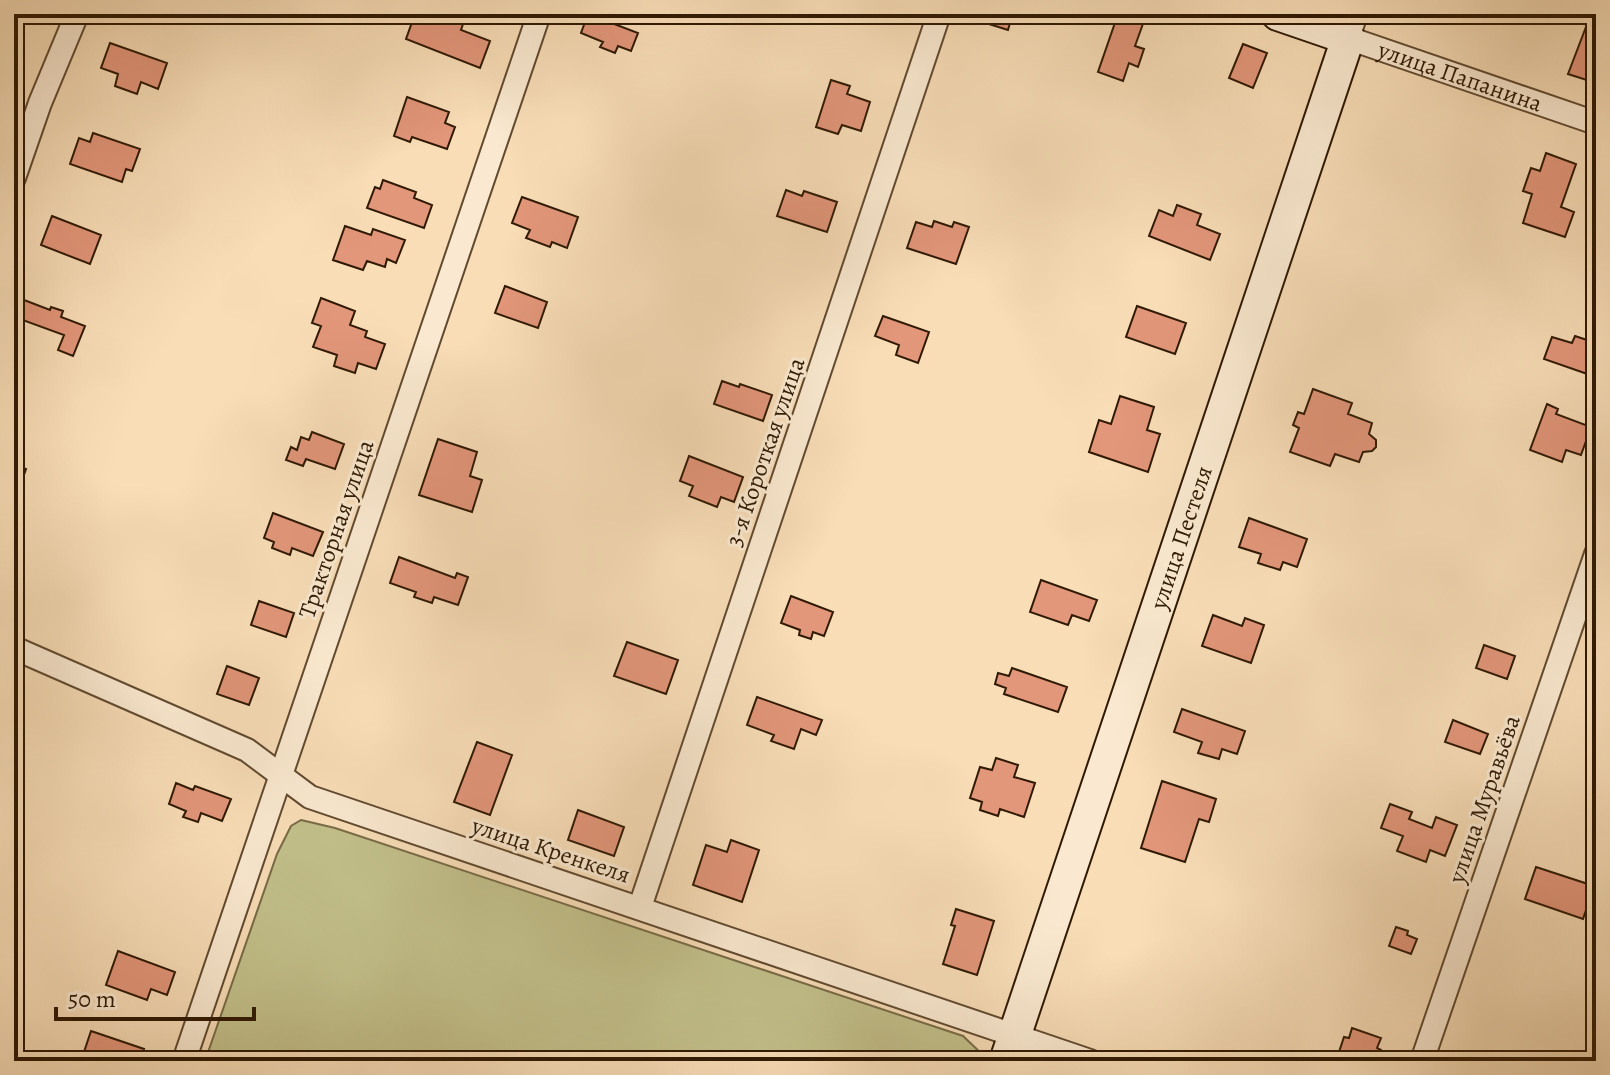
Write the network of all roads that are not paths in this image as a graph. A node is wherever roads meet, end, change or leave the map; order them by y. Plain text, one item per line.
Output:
1 (77, 14) edge
2 (539, 14) edge
3 (939, 14) edge
4 (1278, 14) edge
5 (1352, 26) edge
6 (1596, 123) edge
7 (14, 178) edge
8 (1596, 554) edge
9 (14, 648) edge
10 (280, 776) junction
11 (640, 907) junction
12 (1011, 1048) edge
13 (184, 1061) edge
14 (1090, 1061) edge
15 (1422, 1061) edge

1 - 7 street
2 - 10 street, Тракторная улица
3 - 11 street, 3-я Короткая улица
4 - 5 street, улица Папанина
5 - 6 street, улица Папанина
5 - 12 street, улица Пестеля
8 - 15 street, улица Муравьёва
9 - 10 street, улица Кренкеля
10 - 11 street, улица Кренкеля
10 - 13 street, Тракторная улица
11 - 12 street, улица Кренкеля
12 - 14 street, улица Кренкеля

